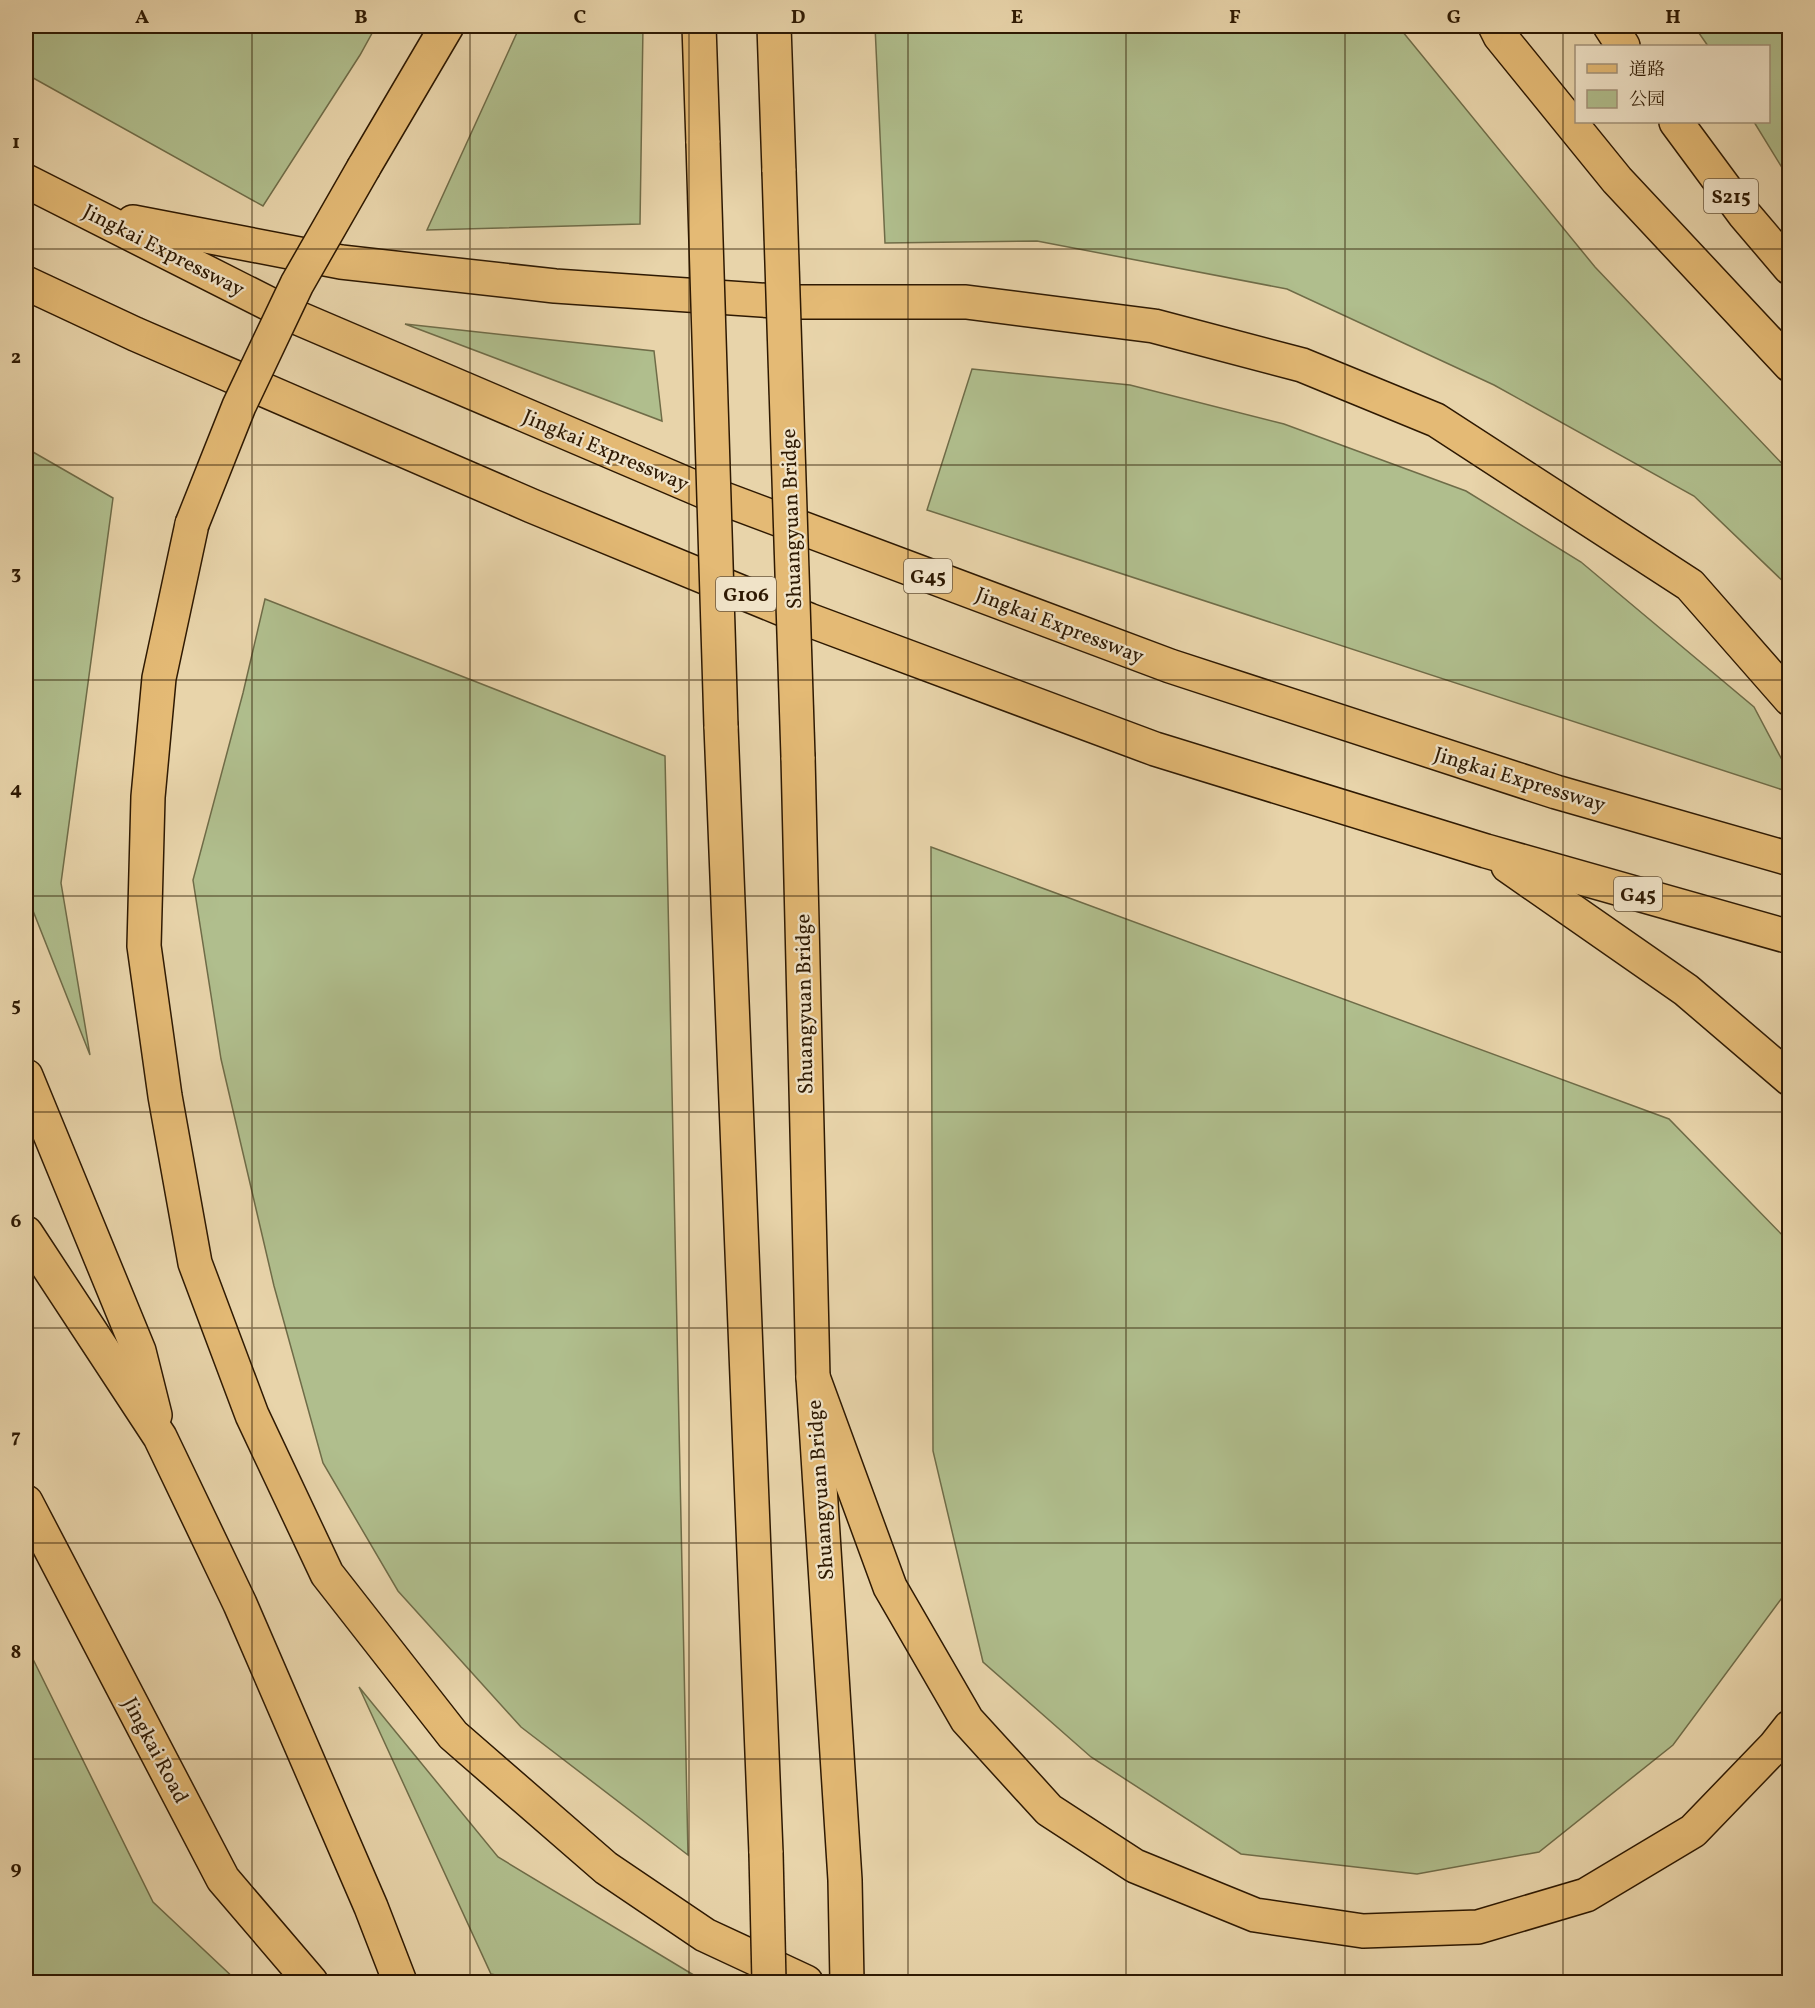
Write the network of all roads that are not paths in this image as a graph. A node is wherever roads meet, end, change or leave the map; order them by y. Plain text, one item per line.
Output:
1 (447, 26) edge
2 (699, 26) edge
3 (774, 26) edge
4 (1610, 26) edge
5 (1496, 29) edge
6 (1622, 45) edge
7 (1677, 123) edge
8 (26, 181) edge
9 (98, 215) junction
10 (1790, 268) edge
11 (26, 283) edge
12 (1790, 365) edge
13 (1790, 699) edge
14 (1486, 851) junction
15 (1790, 859) edge
16 (1790, 937) edge
17 (26, 1076) edge
18 (1790, 1079) edge
19 (26, 1233) edge
20 (813, 1377) junction
21 (160, 1437) junction
22 (26, 1502) edge
23 (1790, 1727) edge
24 (311, 1983) edge
25 (400, 1983) edge
26 (769, 1983) edge
27 (806, 1983) edge
28 (848, 1983) edge

1 - 27 main road, bridge
2 - 26 main road, bridge
3 - 20 main road, Shuangyuan Bridge, bridge
4 - 6 main road
5 - 12 main road
7 - 10 main road, S215
8 - 9 main road, Jingkai Expressway
9 - 13 main road
9 - 15 main road, Jingkai Expressway / G45
11 - 14 main road, G106
14 - 16 main road, G45
14 - 18 main road
17 - 21 main road
19 - 21 main road
20 - 23 main road
20 - 28 main road, Shuangyuan Bridge
21 - 25 main road
22 - 24 main road, Jingkai Road

